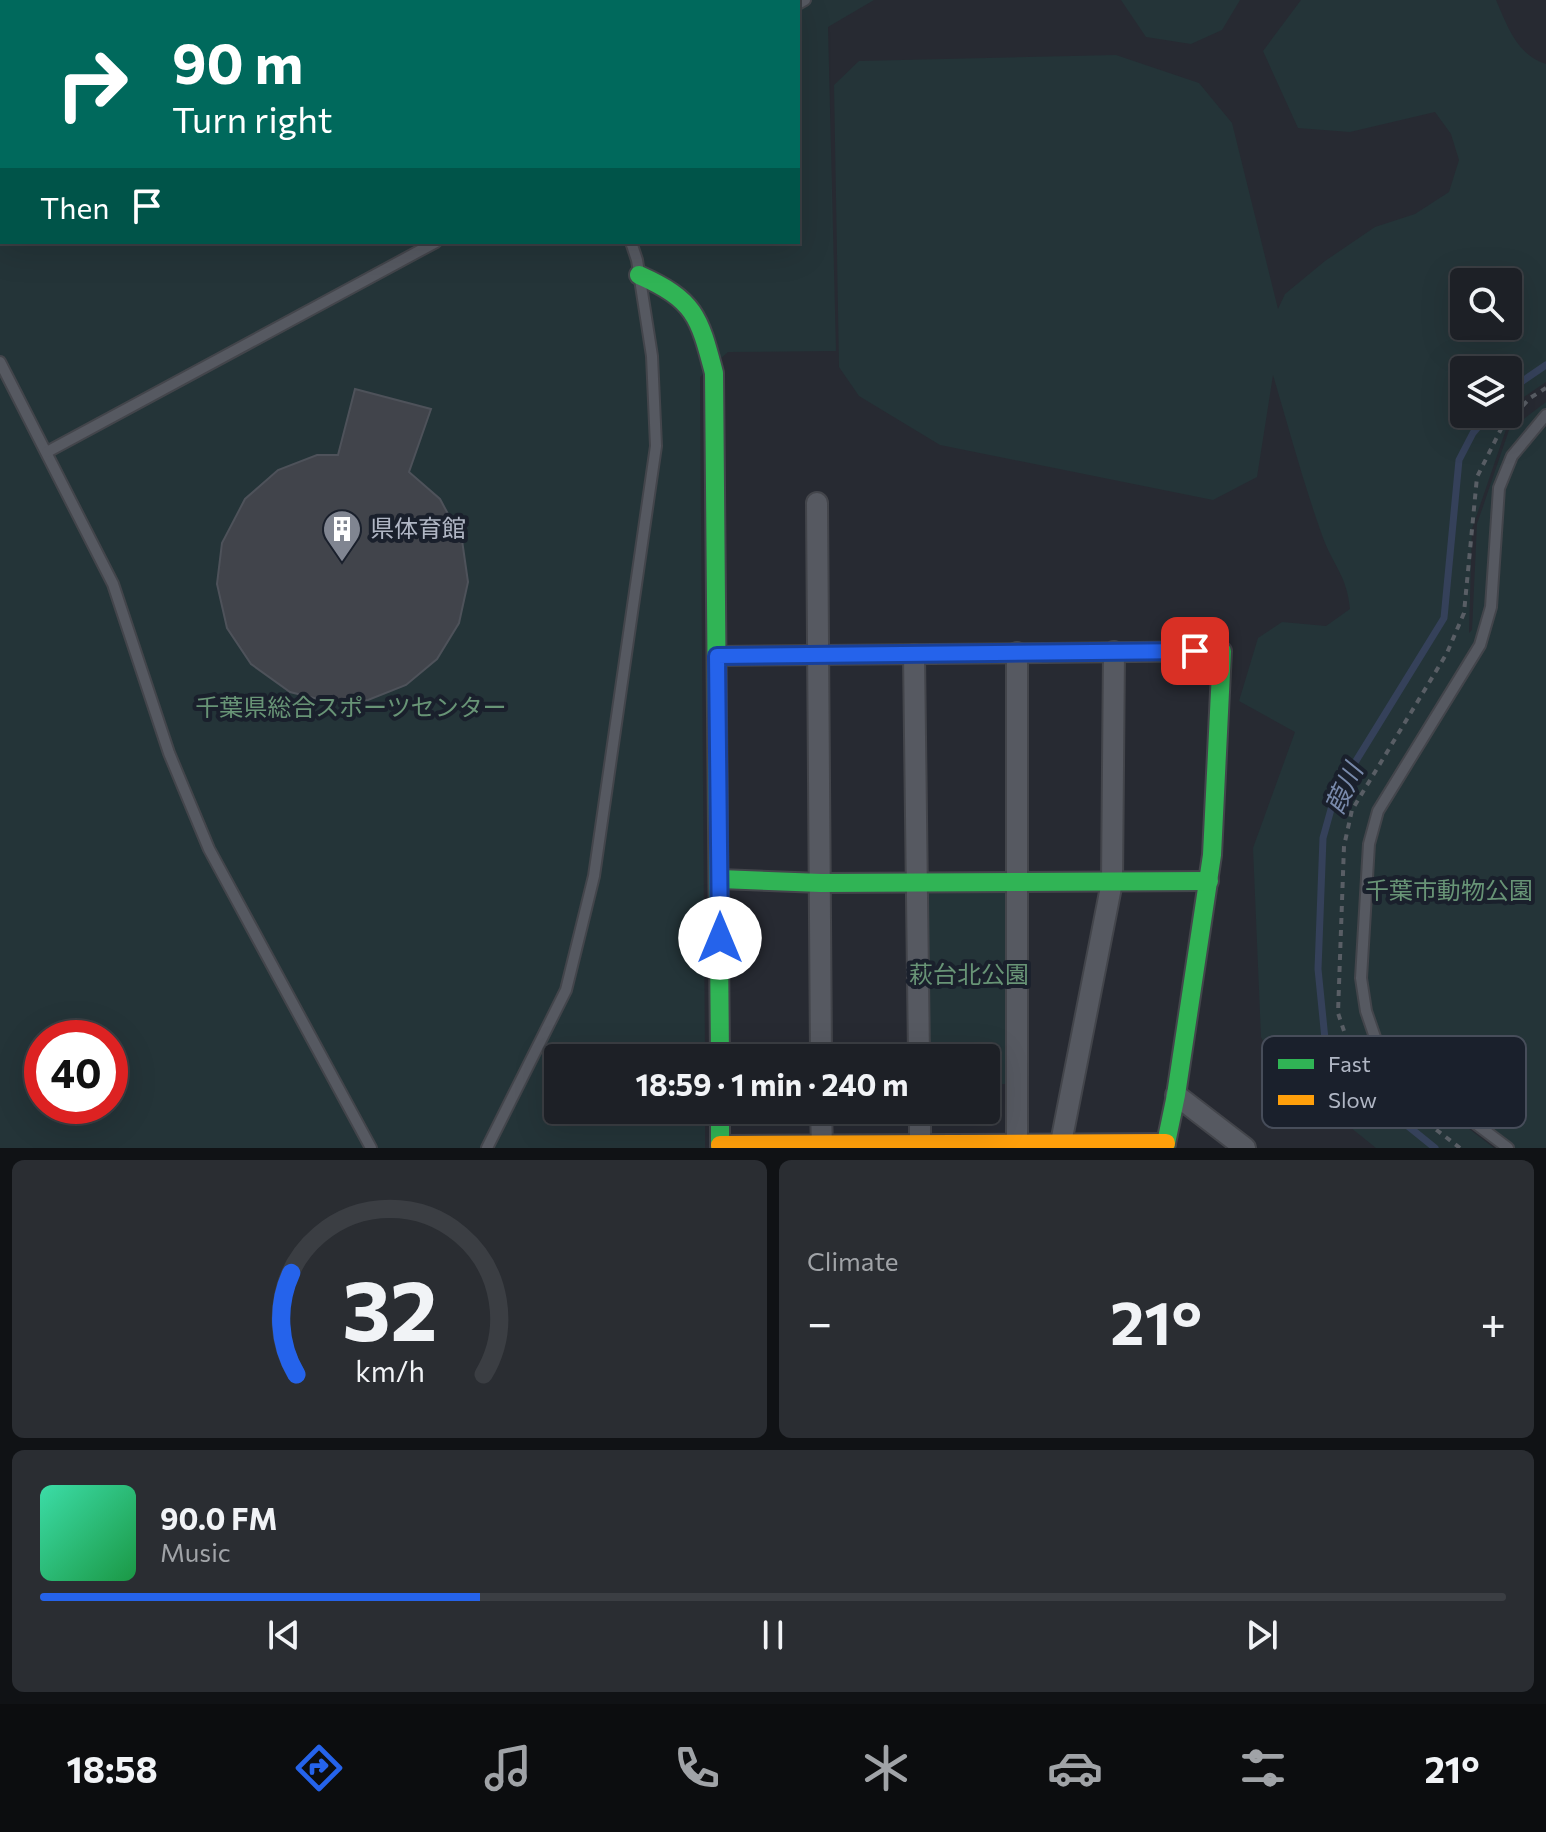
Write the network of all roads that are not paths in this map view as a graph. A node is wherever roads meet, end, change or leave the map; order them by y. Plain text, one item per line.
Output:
1 (432, 244) edge
2 (631, 244) edge
3 (639, 275) junction
4 (0, 362) edge
5 (1546, 415) edge
6 (47, 452) junction
7 (817, 503) dead end
8 (1114, 652) junction
9 (1017, 653) junction
10 (819, 654) junction
11 (914, 655) junction
12 (717, 656) junction
13 (720, 879) junction
14 (1015, 880) junction
15 (918, 881) junction
16 (1209, 881) junction
17 (1112, 882) junction
18 (821, 883) junction
19 (1375, 1036) edge
20 (720, 1044) edge
21 (821, 1044) edge
22 (919, 1044) edge
23 (1176, 1095) junction
24 (720, 1124) edge
25 (821, 1124) edge
26 (920, 1124) edge
27 (1481, 1128) edge
28 (1017, 1142) junction
29 (1060, 1145) edge
30 (822, 1146) edge
31 (920, 1146) edge
32 (1166, 1146) edge
33 (720, 1147) edge
34 (371, 1148) edge
35 (487, 1148) edge
36 (1245, 1148) edge
37 (1508, 1148) edge

1 - 6 lane
2 - 3 lane
3 - 12 street
3 - 35 lane
4 - 6 lane
5 - 19 lane
6 - 34 lane
7 - 10 street
8 - 9 street
8 - 16 street
8 - 17 street
9 - 11 street
9 - 14 street
10 - 11 street
10 - 12 street
10 - 18 street
11 - 15 street
12 - 13 street
13 - 18 street
13 - 20 street
14 - 15 street
14 - 17 street
14 - 28 street
15 - 18 street
15 - 22 street
16 - 17 street
16 - 23 street
17 - 29 street
18 - 21 street
23 - 32 street
23 - 36 street
24 - 33 street
25 - 30 street
26 - 31 street
27 - 37 lane
28 - 29 street
28 - 31 street
29 - 32 street
30 - 31 street
30 - 33 street

